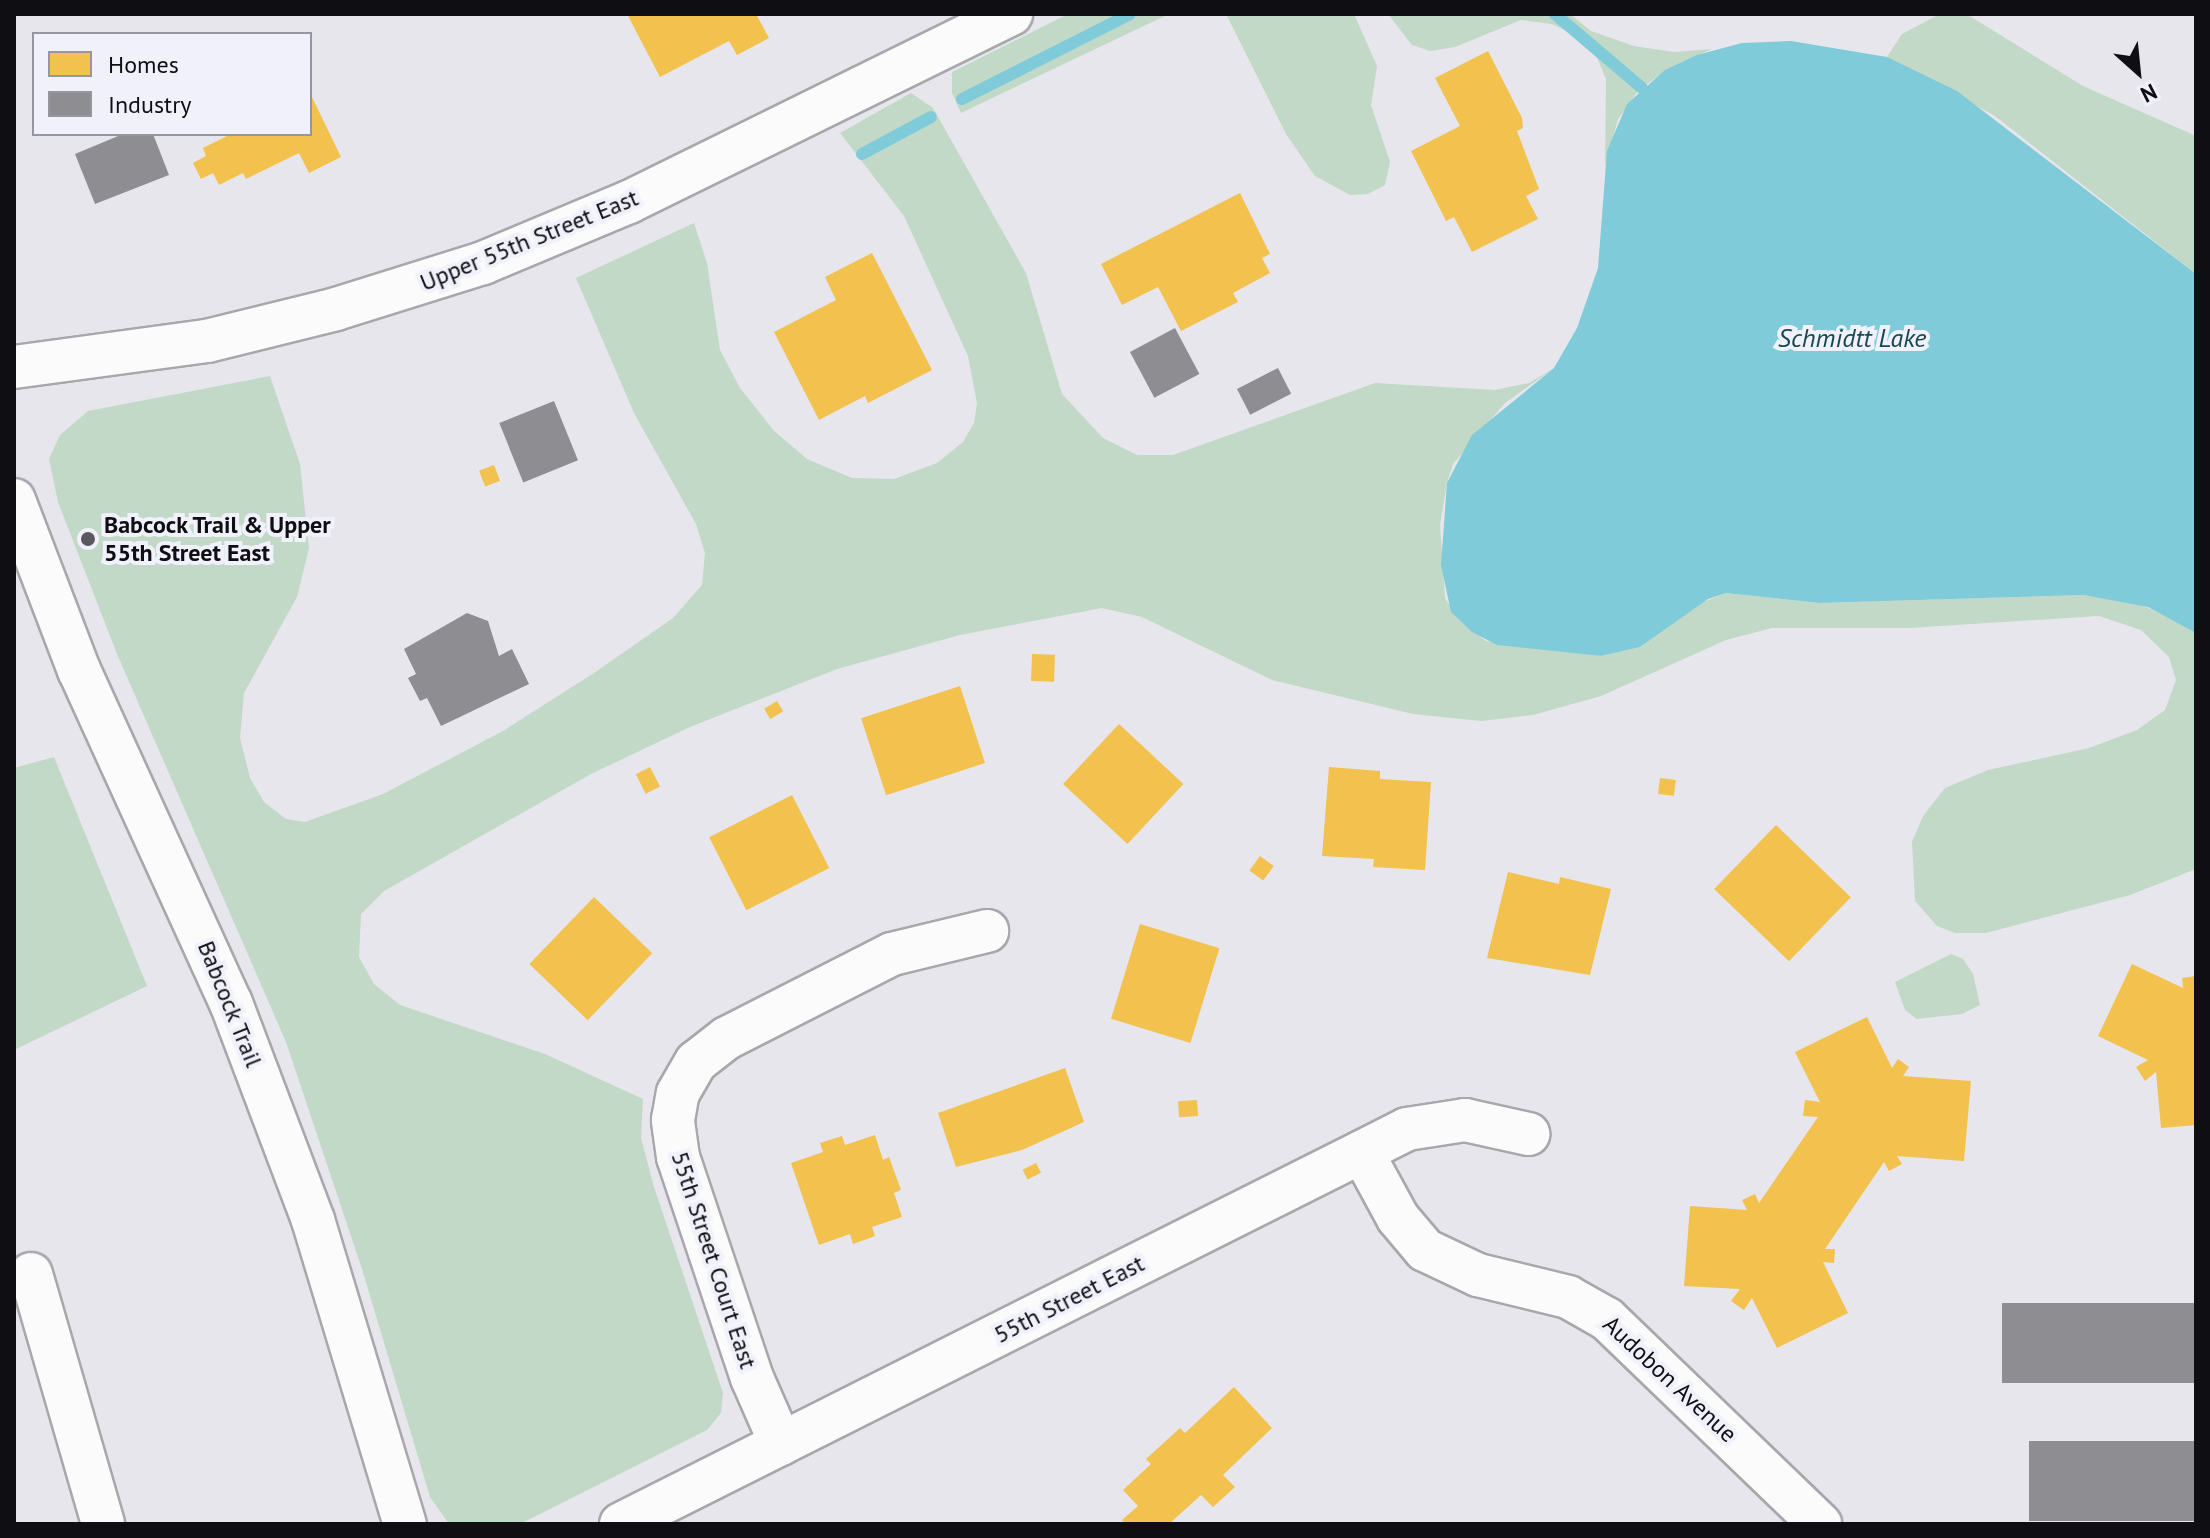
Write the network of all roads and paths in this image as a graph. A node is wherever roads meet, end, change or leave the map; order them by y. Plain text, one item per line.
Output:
1 (1011, 14) edge
2 (14, 367) edge
3 (14, 500) edge
4 (987, 931) dead end
5 (1528, 1134) dead end
6 (1362, 1152) junction
7 (31, 1274) dead end
8 (781, 1444) junction
9 (103, 1524) edge
10 (405, 1524) edge
11 (621, 1524) edge
12 (1820, 1524) edge

1 - 2 street, Upper 55th Street East
3 - 10 street, Babcock Trail
4 - 8 street, 55th Street Court East
5 - 6 street, 55th Street East
6 - 8 street, 55th Street East
6 - 12 street, Audobon Avenue
7 - 9 street
8 - 11 street, 55th Street East

